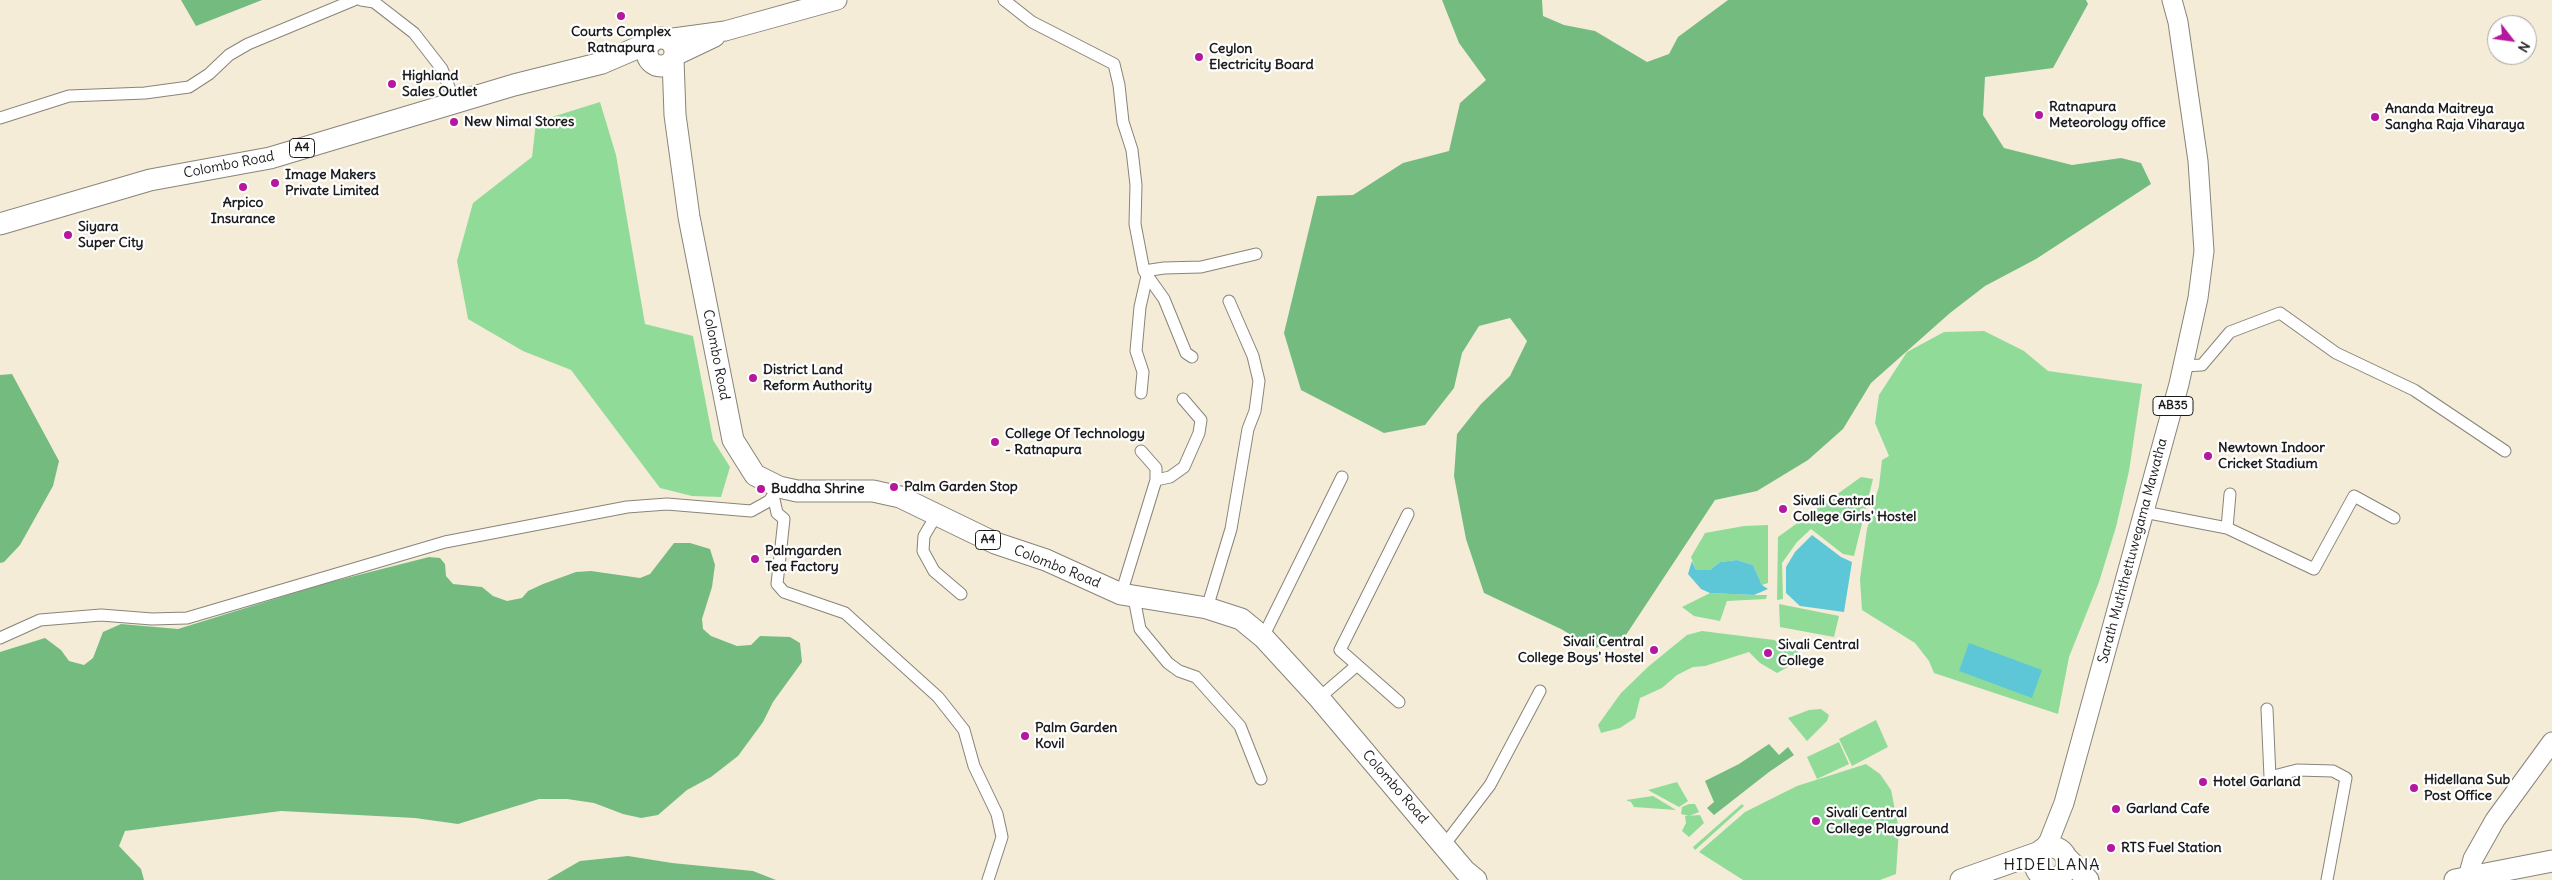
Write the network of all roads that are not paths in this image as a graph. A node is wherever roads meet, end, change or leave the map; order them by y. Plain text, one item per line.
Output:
1 (354, 0) edge
2 (362, 0) edge
3 (837, 0) edge
4 (1004, 0) edge
5 (2172, 0) edge
6 (663, 54) junction
7 (454, 103) junction
8 (0, 118) edge
9 (0, 224) edge
10 (1256, 254) dead end
11 (1145, 274) junction
12 (1229, 301) dead end
13 (1192, 357) dead end
14 (2183, 366) junction
15 (1141, 393) dead end
16 (1183, 399) dead end
17 (1141, 451) dead end
18 (2505, 451) dead end
19 (1342, 477) dead end
20 (1156, 480) junction
21 (776, 491) junction
22 (2230, 494) dead end
23 (2144, 512) junction
24 (936, 514) junction
25 (1408, 514) dead end
26 (2394, 518) dead end
27 (2227, 528) junction
28 (962, 594) dead end
29 (1127, 596) junction
30 (1207, 608) junction
31 (1263, 637) junction
32 (0, 638) edge
33 (1356, 666) junction
34 (1540, 691) dead end
35 (1319, 698) junction
36 (1400, 702) dead end
37 (2267, 708) dead end
38 (2552, 742) edge
39 (1261, 779) dead end
40 (2064, 803) junction
41 (1445, 844) junction
42 (2041, 851) junction
43 (2065, 855) junction
44 (2552, 861) edge
45 (1970, 877) edge
46 (2461, 878) edge
47 (2049, 879) edge
48 (988, 880) edge
49 (1476, 880) edge
50 (2088, 880) edge
51 (2327, 880) edge

1 - 8 street
2 - 7 street
3 - 6 main road
4 - 11 street
5 - 14 main road, Sarath Muththettuwegama Mawatha / AB35
6 - 7 highway, Colombo Road / A4
6 - 21 highway, Colombo Road / A4
7 - 9 highway, Colombo Road / A4
10 - 11 street
11 - 13 street
11 - 15 street
12 - 30 street
14 - 18 street
14 - 23 main road, Sarath Muththettuwegama Mawatha / AB35
16 - 20 street
17 - 20 street
19 - 31 street
20 - 29 street
21 - 24 highway, Colombo Road / A4
21 - 32 street
21 - 48 street
22 - 27 street
23 - 27 street
23 - 40 main road, Sarath Muththettuwegama Mawatha / AB35
24 - 28 street
24 - 29 highway, Colombo Road / A4
25 - 33 street
26 - 27 street
29 - 30 highway, Colombo Road / A4
29 - 39 street
30 - 31 highway, Colombo Road / A4
31 - 35 highway, Colombo Road / A4
33 - 35 street
33 - 36 street
34 - 41 street
35 - 41 highway, Colombo Road / A4
37 - 51 street
38 - 46 main road
40 - 42 main road
40 - 43 main road
41 - 49 highway, Colombo Road / A4
42 - 43 highway
42 - 45 highway
42 - 47 highway
43 - 47 highway
43 - 50 highway
44 - 46 highway
45 - 47 highway

